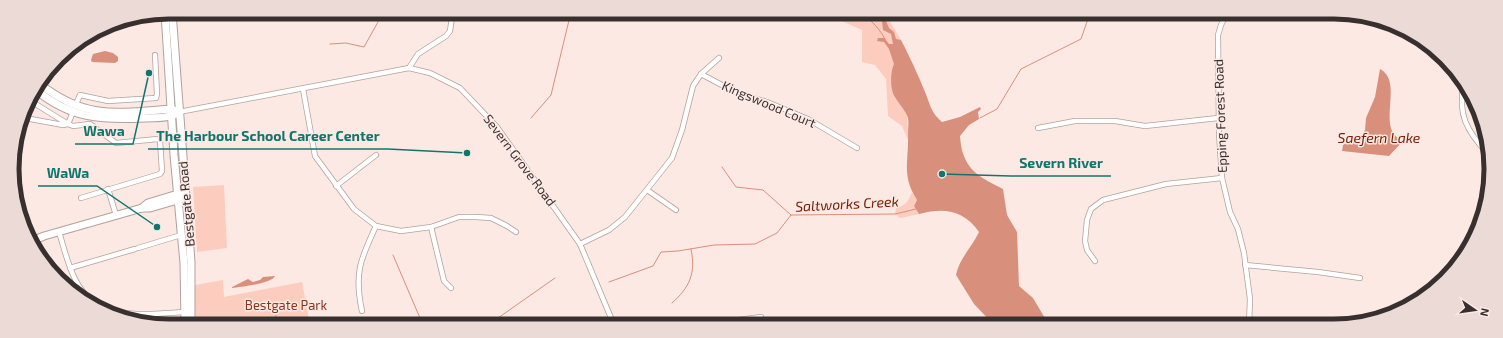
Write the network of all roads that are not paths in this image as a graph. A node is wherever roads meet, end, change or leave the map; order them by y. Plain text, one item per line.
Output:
1 (165, 19) edge
2 (172, 19) edge
3 (452, 19) edge
4 (1223, 19) edge
5 (154, 55) dead end
6 (719, 58) dead end
7 (409, 68) junction
8 (701, 74) junction
9 (44, 87) edge
10 (303, 90) junction
11 (1463, 92) edge
12 (40, 93) edge
13 (34, 103) edge
14 (74, 109) junction
15 (172, 112) junction
16 (179, 112) junction
17 (1218, 118) junction
18 (28, 119) edge
19 (68, 124) junction
20 (1038, 128) dead end
21 (856, 148) dead end
22 (1483, 149) edge
23 (376, 154) dead end
24 (1222, 178) junction
25 (336, 186) junction
26 (108, 189) junction
27 (647, 190) junction
28 (181, 196) junction
29 (81, 198) dead end
30 (676, 210) dead end
31 (116, 215) junction
32 (376, 226) junction
33 (431, 227) junction
34 (59, 232) junction
35 (516, 232) dead end
36 (181, 236) junction
37 (36, 240) edge
38 (580, 244) junction
39 (1095, 261) dead end
40 (1245, 265) junction
41 (70, 268) junction
42 (1360, 278) dead end
43 (188, 280) junction
44 (451, 288) dead end
45 (84, 292) edge
46 (362, 311) dead end
47 (185, 312) junction
48 (129, 314) edge
49 (761, 317) dead end
50 (185, 319) edge
51 (191, 319) edge
52 (611, 319) edge
53 (746, 319) edge
54 (1249, 319) edge

1 - 15 main road, Bestgate Road
2 - 16 main road, Bestgate Road
3 - 7 street
4 - 17 street, Epping Forest Road
5 - 14 street
6 - 8 street
7 - 10 street, Severn Grove Road
7 - 38 street, Severn Grove Road
8 - 21 street, Kingswood Court
8 - 27 street
9 - 14 main road
10 - 16 street, Severn Grove Road
10 - 25 street
11 - 22 street
12 - 14 main road
13 - 19 street
14 - 15 main road
14 - 19 street
15 - 16 main road
15 - 28 main road, Bestgate Road
16 - 28 main road, Bestgate Road
17 - 20 street
17 - 24 street, Epping Forest Road
18 - 19 street
19 - 26 street
23 - 25 street
24 - 39 street
24 - 40 street, Epping Forest Road
25 - 32 street
26 - 29 street
26 - 31 street
27 - 30 street
27 - 38 street
28 - 31 main road
28 - 36 main road, Bestgate Road
28 - 43 main road, Bestgate Road
31 - 34 main road
32 - 33 street
32 - 46 street
33 - 35 street
33 - 44 street
34 - 37 main road
34 - 41 street
36 - 41 street
36 - 43 main road, Bestgate Road
38 - 52 street, Severn Grove Road
40 - 42 street
40 - 54 street, Epping Forest Road
41 - 45 street
43 - 47 main road, Bestgate Road
43 - 51 main road, Bestgate Road
47 - 48 street
47 - 50 main road, Bestgate Road
49 - 53 street

